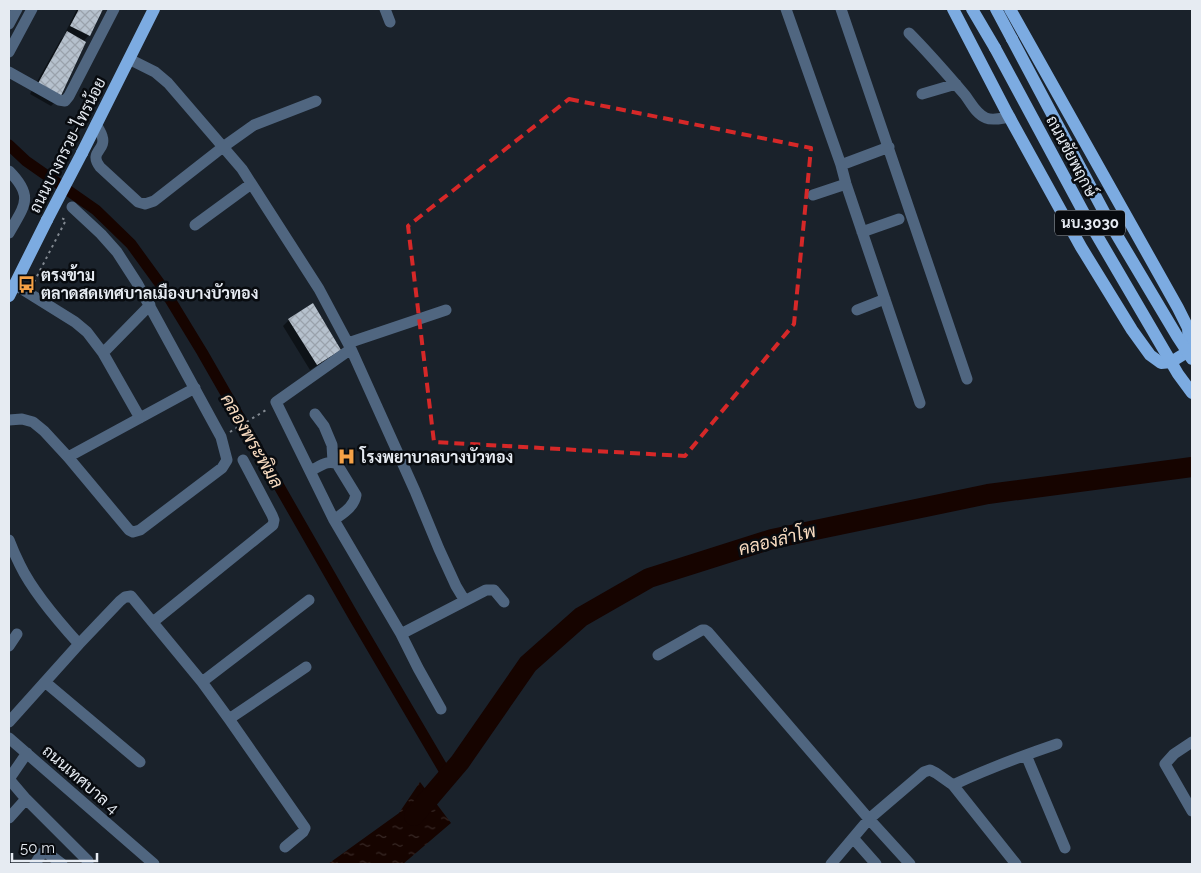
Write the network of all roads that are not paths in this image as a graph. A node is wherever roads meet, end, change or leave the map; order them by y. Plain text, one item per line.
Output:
1 (17, 9) edge
2 (31, 9) edge
3 (114, 9) edge
4 (154, 9) edge
5 (385, 9) edge
6 (786, 9) edge
7 (841, 9) edge
8 (953, 9) edge
9 (972, 9) edge
10 (996, 9) edge
11 (1010, 9) edge
12 (390, 22) dead end
13 (9, 24) edge
14 (910, 33) dead end
15 (9, 52) edge
16 (129, 59) junction
17 (9, 72) edge
18 (956, 84) junction
19 (922, 94) dead end
20 (316, 101) dead end
21 (1010, 117) junction
22 (96, 124) junction
23 (223, 147) junction
24 (889, 147) junction
25 (841, 165) junction
26 (9, 172) edge
27 (251, 184) junction
28 (846, 184) junction
29 (812, 195) dead end
30 (72, 207) dead end
31 (898, 218) dead end
32 (195, 225) dead end
33 (862, 232) junction
34 (9, 233) edge
35 (12, 290) edge
36 (885, 299) junction
37 (150, 305) junction
38 (446, 310) dead end
39 (857, 310) dead end
40 (349, 346) junction
41 (103, 353) junction
42 (1192, 359) edge
43 (967, 380) dead end
44 (195, 388) junction
45 (1192, 394) edge
46 (920, 403) dead end
47 (315, 414) dead end
48 (140, 418) junction
49 (9, 420) edge
50 (68, 457) junction
51 (243, 460) dead end
52 (333, 462) junction
53 (310, 471) junction
54 (334, 520) junction
55 (9, 540) edge
56 (309, 600) dead end
57 (464, 601) junction
58 (504, 602) dead end
59 (153, 622) junction
60 (18, 634) dead end
61 (401, 634) junction
62 (78, 644) junction
63 (9, 646) edge
64 (658, 655) dead end
65 (306, 667) dead end
66 (44, 682) junction
67 (202, 682) junction
68 (442, 709) dead end
69 (229, 719) junction
70 (9, 722) edge
71 (9, 738) edge
72 (1192, 742) edge
73 (1057, 744) dead end
74 (27, 753) junction
75 (1026, 755) junction
76 (140, 762) dead end
77 (9, 779) edge
78 (953, 786) junction
79 (26, 799) junction
80 (1192, 811) edge
81 (9, 818) edge
82 (869, 819) junction
83 (853, 838) junction
84 (285, 847) dead end
85 (1065, 848) dead end
86 (35, 864) edge
87 (62, 864) edge
88 (88, 864) edge
89 (154, 864) edge
90 (831, 864) edge
91 (876, 864) edge
92 (910, 864) edge
93 (1016, 864) edge

1 - 13 street
2 - 15 street
3 - 17 street
4 - 16 main road, ถนนบางกรวย-ไทรน้อย
5 - 12 street
6 - 25 street
7 - 24 street
8 - 21 main road
9 - 45 main road, ถนนชัยพฤกษ์ / นบ.3030, bridge
10 - 42 main road, ถนนชัยพฤกษ์ / นบ.3030, bridge
11 - 21 main road
14 - 18 street
16 - 22 main road, ถนนบางกรวย-ไทรน้อย
16 - 23 street
18 - 19 street
18 - 21 street
20 - 23 street
22 - 23 street
22 - 35 main road, ถนนบางกรวย-ไทรน้อย, bridge
23 - 27 street
24 - 25 street
24 - 43 street
25 - 28 street
26 - 34 street
27 - 32 street
27 - 40 street
28 - 29 street
28 - 33 street
30 - 37 street
31 - 33 street
33 - 36 street
35 - 41 street
36 - 39 street
36 - 46 street
37 - 41 street
37 - 44 street
38 - 40 street
40 - 53 street
40 - 57 street
41 - 48 street
44 - 48 street
44 - 50 street
47 - 52 street
48 - 50 street
49 - 50 street
51 - 59 street
52 - 53 street
52 - 54 street
53 - 54 street
54 - 61 street
55 - 62 street
56 - 67 street
57 - 58 street
57 - 61 street
59 - 62 street
59 - 67 street
60 - 63 street
61 - 68 street
62 - 66 street
64 - 82 street
65 - 69 street
66 - 70 street
66 - 76 street
67 - 69 street
69 - 84 street
71 - 74 street, ถนนเทศบาล 4
72 - 80 street
73 - 75 street
74 - 77 street
74 - 89 street, ถนนเทศบาล 4
75 - 78 street
75 - 85 street
77 - 79 street
78 - 82 street
78 - 93 street
79 - 81 street
79 - 88 street
82 - 83 street
82 - 92 street
83 - 90 street
83 - 91 street
86 - 87 street

